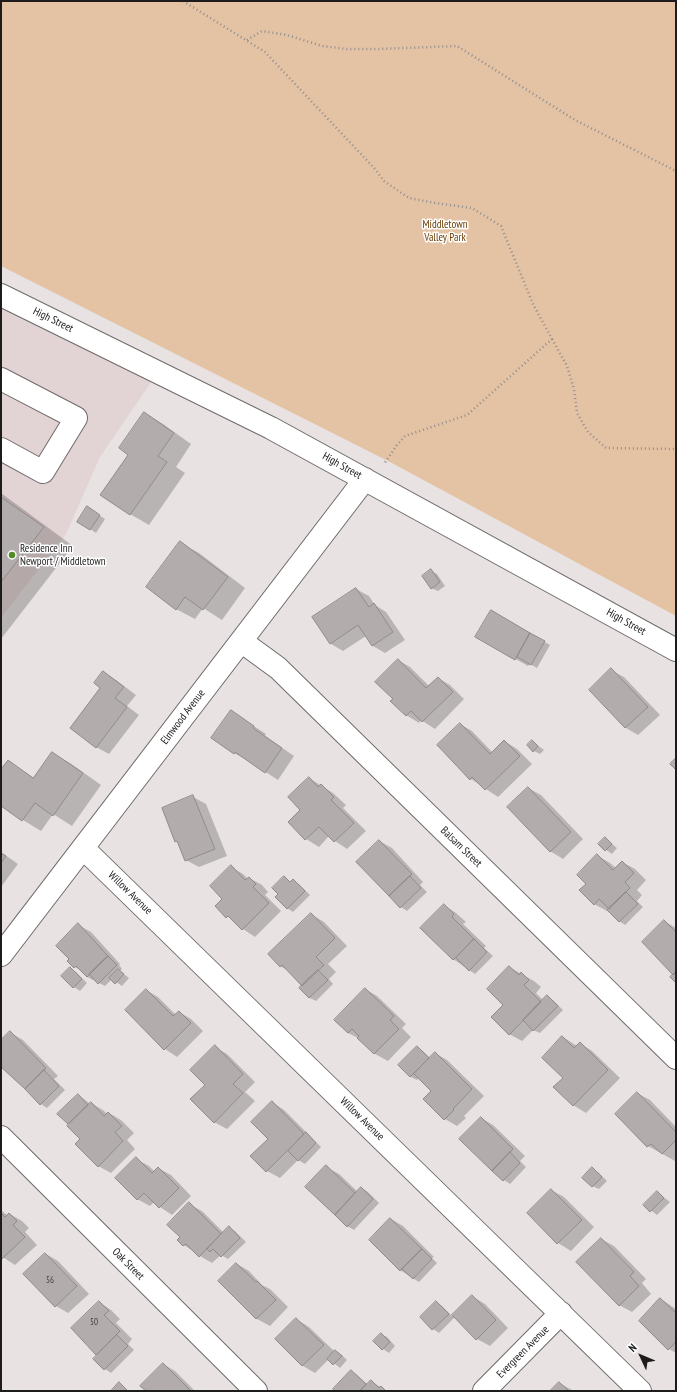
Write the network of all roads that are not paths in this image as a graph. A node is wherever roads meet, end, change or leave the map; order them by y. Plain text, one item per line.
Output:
1 (1, 295) edge
2 (1, 379) edge
3 (1, 449) edge
4 (368, 481) junction
5 (241, 641) junction
6 (676, 650) edge
7 (83, 848) junction
8 (1, 955) edge
9 (676, 1058) edge
10 (1, 1137) edge
11 (561, 1314) junction
12 (256, 1391) edge
13 (484, 1391) edge
14 (640, 1391) edge

1 - 4 street, High Street
2 - 3 street
4 - 5 street, Elmwood Avenue
4 - 6 street, High Street
5 - 7 street, Elmwood Avenue
5 - 9 street, Balsam Street
7 - 8 street, Elmwood Avenue
7 - 11 street, Willow Avenue
10 - 12 street, Oak Street
11 - 13 street, Evergreen Avenue
11 - 14 street, Willow Avenue

